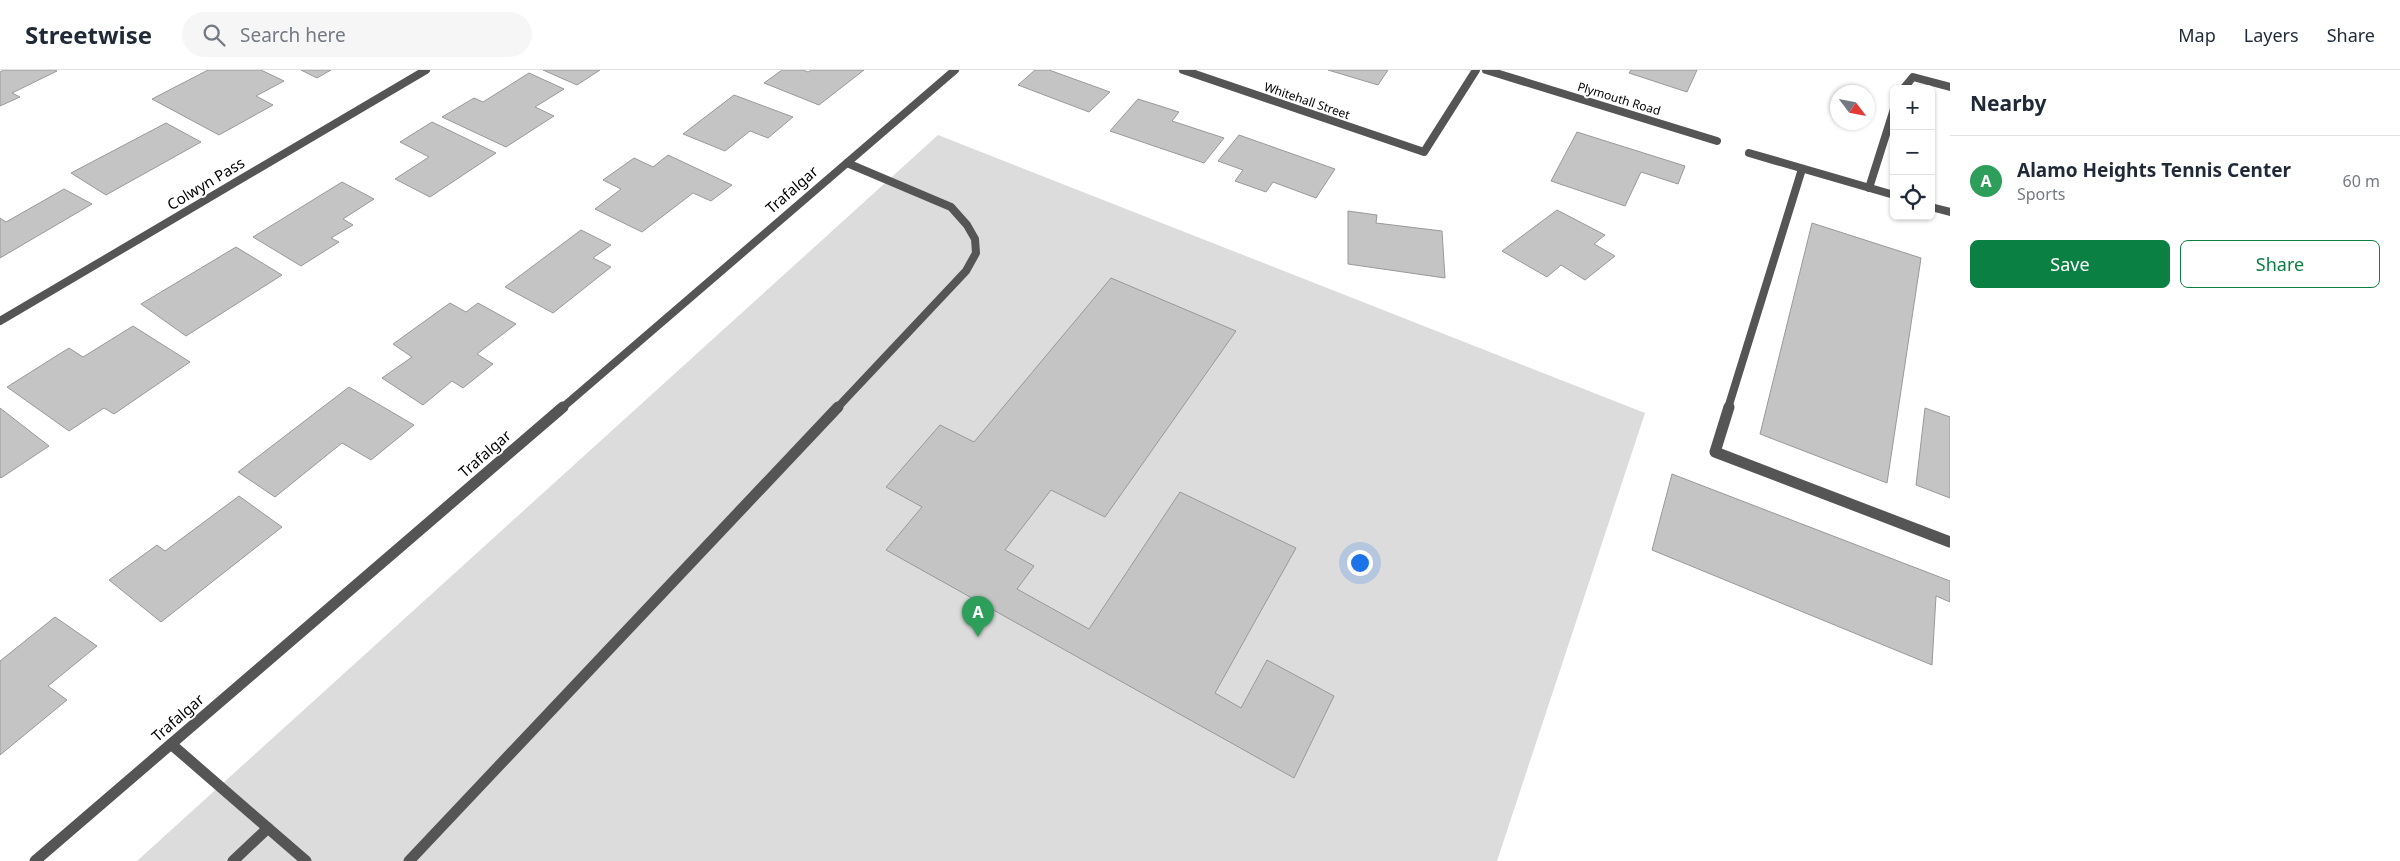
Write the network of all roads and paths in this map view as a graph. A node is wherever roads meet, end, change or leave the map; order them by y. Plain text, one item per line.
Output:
1 (426, 70) edge
2 (954, 70) edge
3 (1183, 70) edge
4 (1476, 70) edge
5 (1486, 70) edge
6 (1906, 85) edge
7 (1950, 87) edge
8 (1890, 121) edge
9 (1717, 141) dead end
10 (1750, 153) dead end
11 (847, 163) junction
12 (1802, 169) junction
13 (1869, 188) junction
14 (1890, 195) edge
15 (1935, 208) edge
16 (1950, 212) edge
17 (0, 321) edge
18 (1950, 542) edge
19 (171, 744) junction
20 (268, 828) junction
21 (35, 861) edge
22 (233, 861) edge
23 (306, 861) edge
24 (410, 861) edge

1 - 17 street, Colwyn Pass
2 - 11 street, Trafalgar
3 - 4 street, Whitehall Street
5 - 9 street, Plymouth Road
6 - 7 street
8 - 13 street
10 - 12 street
11 - 19 street, Trafalgar
11 - 24 street
12 - 13 street
12 - 18 street
13 - 14 street
15 - 16 street
19 - 20 street
19 - 21 street, Trafalgar
20 - 22 street
20 - 23 street

